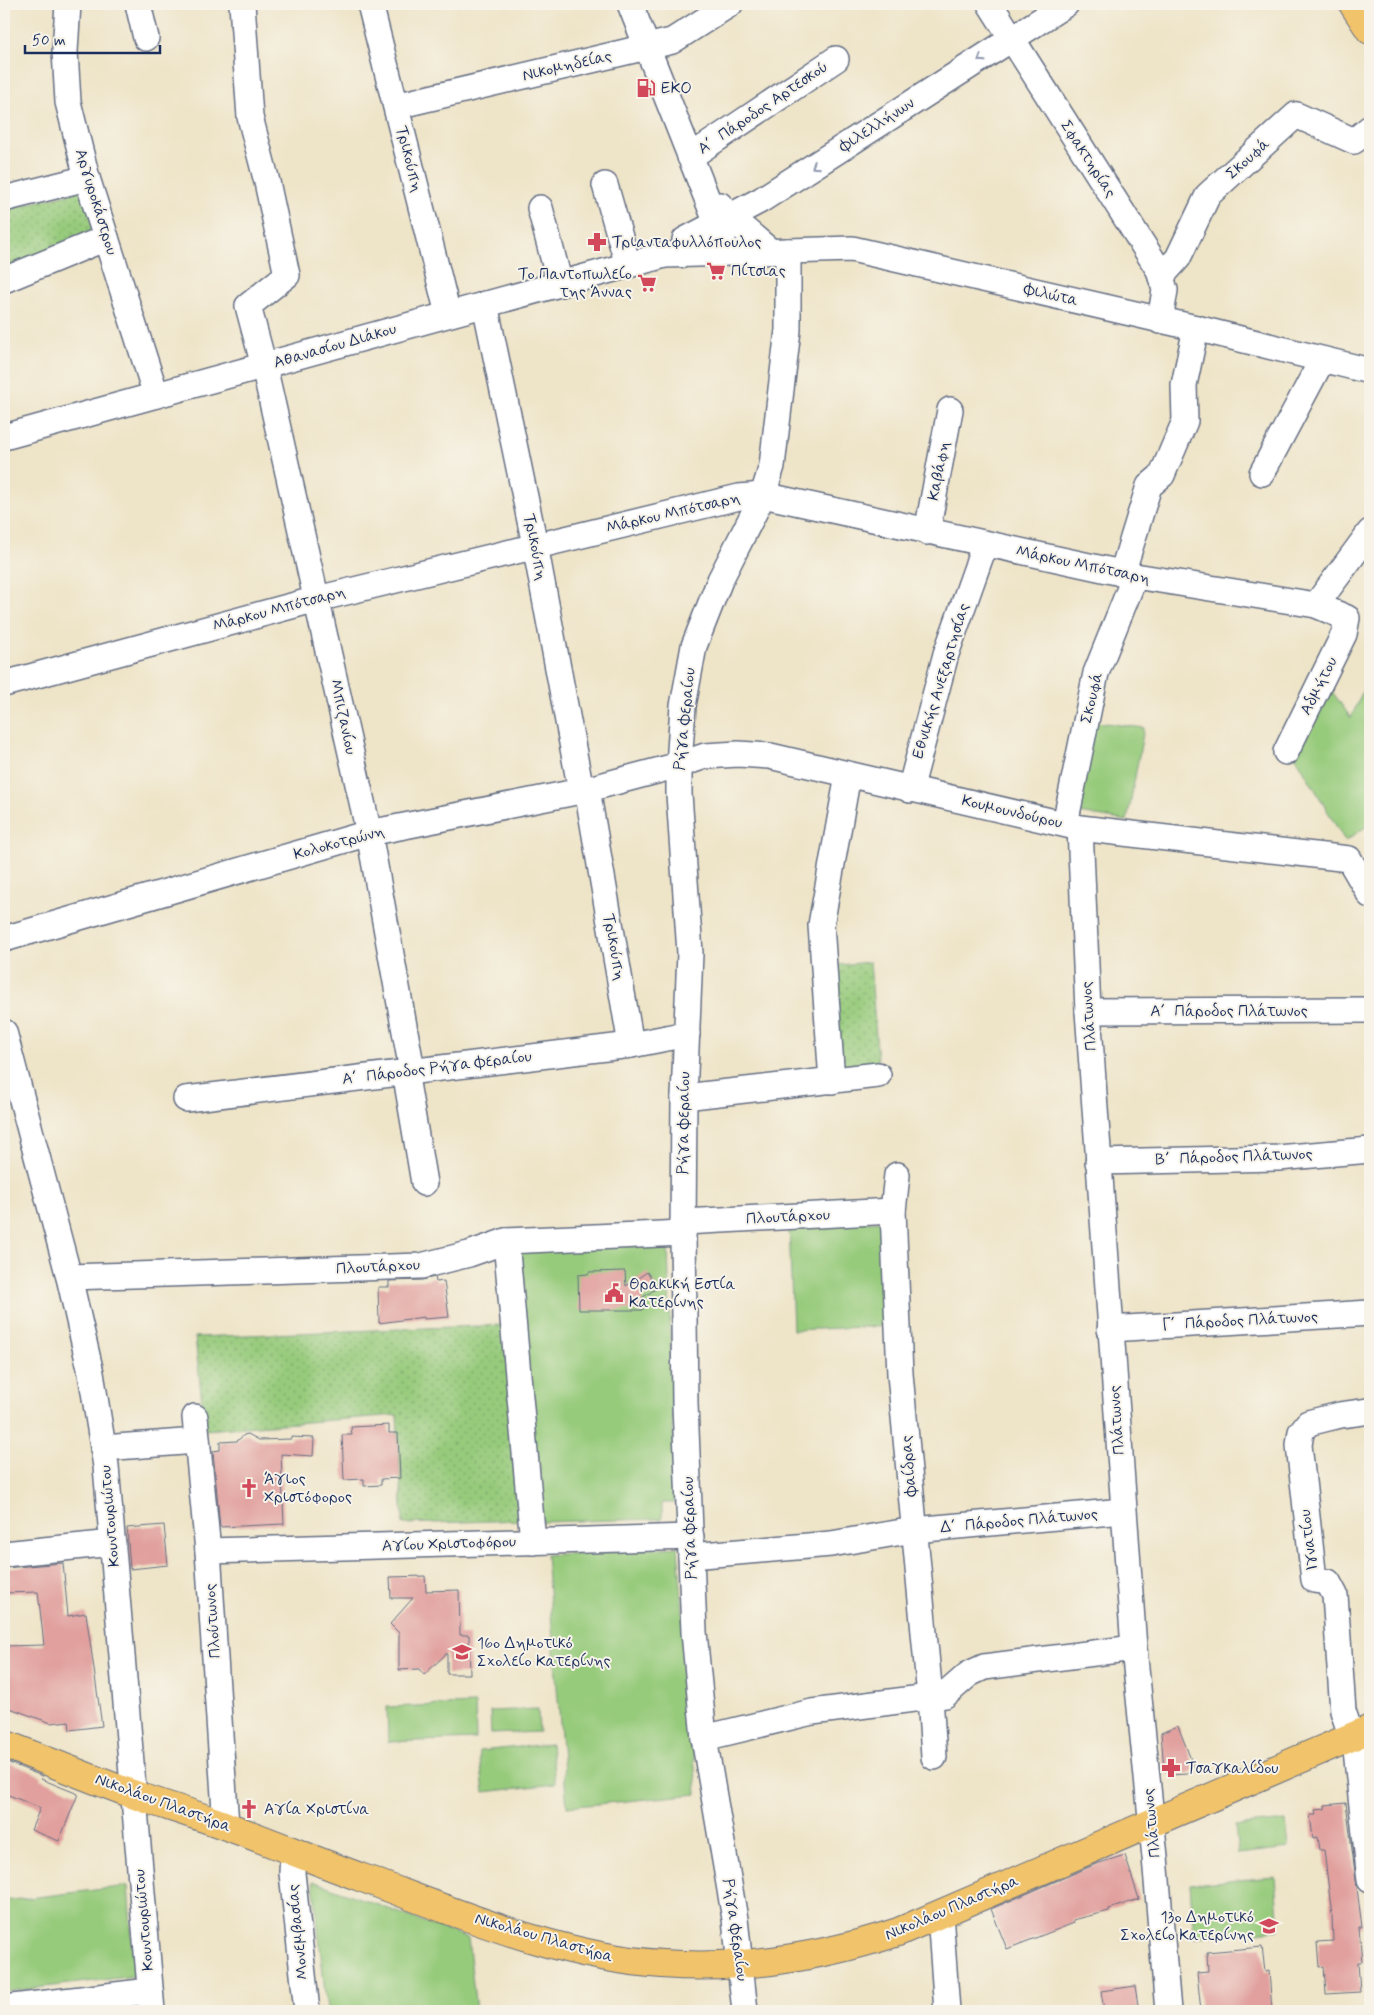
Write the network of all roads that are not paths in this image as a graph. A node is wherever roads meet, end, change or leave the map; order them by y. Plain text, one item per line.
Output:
1 (68, 4) edge
2 (138, 4) edge
3 (242, 4) edge
4 (370, 4) edge
5 (630, 4) edge
6 (730, 4) edge
7 (990, 4) edge
8 (1066, 4) edge
9 (1353, 4) edge
10 (1370, 30) edge
11 (146, 38) dead end
12 (1011, 39) junction
13 (648, 47) junction
14 (836, 58) dead end
15 (396, 106) junction
16 (1370, 128) edge
17 (694, 168) junction
18 (87, 178) junction
19 (605, 185) dead end
20 (4, 199) edge
21 (760, 200) junction
22 (540, 208) dead end
23 (724, 220) junction
24 (106, 238) junction
25 (685, 240) junction
26 (779, 251) junction
27 (727, 252) junction
28 (665, 254) junction
29 (628, 265) junction
30 (1161, 277) junction
31 (4, 280) edge
32 (560, 284) junction
33 (485, 304) junction
34 (448, 314) junction
35 (1160, 321) junction
36 (1196, 328) junction
37 (1322, 360) junction
38 (264, 366) junction
39 (1370, 371) edge
40 (156, 395) junction
41 (950, 410) dead end
42 (4, 437) edge
43 (1262, 473) dead end
44 (763, 495) junction
45 (927, 532) junction
46 (1370, 532) edge
47 (985, 544) junction
48 (535, 545) junction
49 (1128, 575) junction
50 (317, 599) junction
51 (1316, 605) junction
52 (1348, 618) joint
53 (4, 684) edge
54 (1286, 752) dead end
55 (679, 765) junction
56 (848, 775) junction
57 (584, 790) junction
58 (910, 790) junction
59 (1072, 826) junction
60 (369, 833) junction
61 (1370, 896) edge
62 (4, 939) edge
63 (1370, 1010) edge
64 (1088, 1011) junction
65 (4, 1032) edge
66 (687, 1034) junction
67 (631, 1045) junction
68 (408, 1071) junction
69 (878, 1075) dead end
70 (832, 1081) junction
71 (684, 1097) junction
72 (186, 1099) dead end
73 (1370, 1150) edge
74 (1098, 1162) junction
75 (897, 1174) dead end
76 (424, 1183) dead end
77 (893, 1212) junction
78 (683, 1228) junction
79 (506, 1240) junction
80 (69, 1277) junction
81 (1370, 1313) edge
82 (1110, 1329) junction
83 (1370, 1411) edge
84 (103, 1448) junction
85 (1123, 1511) junction
86 (914, 1530) junction
87 (533, 1542) junction
88 (113, 1543) junction
89 (691, 1547) junction
90 (208, 1551) junction
91 (4, 1554) edge
92 (1134, 1648) junction
93 (930, 1697) junction
94 (1361, 1733) edge
95 (704, 1738) junction
96 (4, 1744) edge
97 (934, 1757) dead end
98 (134, 1794) junction
99 (1151, 1822) junction
100 (226, 1826) junction
101 (1367, 1827) edge
102 (294, 1852) junction
103 (1370, 1880) edge
104 (940, 1914) junction
105 (741, 1964) junction
106 (151, 2001) edge
107 (4, 2008) edge
108 (307, 2011) edge
109 (745, 2011) edge
110 (948, 2011) edge
111 (1168, 2011) edge

1 - 18 street, Αργυροκάστρου
2 - 11 street
3 - 38 street, Μπιζανίου
4 - 15 street, Τρικούπη
5 - 13 street
6 - 13 street, Νικομηδείας
7 - 12 street, Σφακτηρίας
8 - 12 street, Φιλελλήνων
9 - 10 main road
12 -> 21 street, Φιλελλήνων
12 - 30 street, Σφακτηρίας
13 - 15 street, Νικομηδείας
13 - 17 street
14 - 17 street, Α΄ Πάροδος Αρτεσκού
15 - 34 street, Τρικούπη
16 - 30 street, Σκουφά
17 - 23 street
18 - 20 street
18 - 24 street, Αργυροκάστρου
19 - 29 street
21 - 23 street, Φιλελλήνων
21 - 26 street, Ρήγα Φεραίου
22 - 32 street
23 - 25 street, Φιλελλήνων
23 - 26 street
23 - 27 street
24 - 31 street
24 - 40 street, Αργυροκάστρου
25 - 27 street
25 - 28 street, Αθανασίου Διάκου
26 - 27 street, Φιλώτα
26 - 35 street, Φιλώτα
26 - 44 street, Ρήγα Φεραίου
27 - 28 street, Αθανασίου Διάκου
28 - 29 street, Αθανασίου Διάκου
29 - 32 street, Αθανασίου Διάκου
30 - 35 street, Σφακτηρίας
32 - 33 street, Αθανασίου Διάκου
33 - 34 street, Αθανασίου Διάκου
33 - 48 street, Τρικούπη
34 - 38 street, Αθανασίου Διάκου
35 - 36 street, Φιλώτα
36 - 37 street, Φιλώτα
36 - 49 street, Σκουφά
37 - 39 street, Φιλώτα
37 - 43 street
38 - 40 street, Αθανασίου Διάκου
38 - 50 street, Μπιζανίου
40 - 42 street, Αθανασίου Διάκου
41 - 45 street, Καβάφη
44 - 45 street, Μάρκου Μπότσαρη
44 - 48 street, Μάρκου Μπότσαρη
44 - 55 street, Ρήγα Φεραίου
45 - 47 street, Μάρκου Μπότσαρη
46 - 51 street
47 - 49 street, Μάρκου Μπότσαρη
47 - 58 street, Εθνικής Ανεξαρτησίας
48 - 50 street, Μάρκου Μπότσαρη
48 - 57 street, Τρικούπη
49 - 51 street, Μάρκου Μπότσαρη
49 - 59 street, Σκουφά
50 - 53 street, Μάρκου Μπότσαρη
50 - 60 street, Μπιζανίου
51 - 52 street, Μάρκου Μπότσαρη
52 - 54 street, Αδμήτου
55 - 56 street, Κουμουνδούρου
55 - 57 street, Κολοκοτρώνη
55 - 66 street, Ρήγα Φεραίου
56 - 58 street, Κουμουνδούρου
56 - 70 street
57 - 60 street, Κολοκοτρώνη
57 - 67 street, Τρικούπη
58 - 59 street, Κουμουνδούρου
59 - 61 street, Κουμουνδούρου
59 - 64 street, Πλάτωνος
60 - 62 street, Κολοκοτρώνη
60 - 68 street, Μπιζανίου
63 - 64 street, Α΄ Πάροδος Πλάτωνος
64 - 74 street, Πλάτωνος
65 - 80 street, Κουντουριώτου
66 - 67 street, Α΄ Πάροδος Ρήγα Φεραίου
66 - 71 street, Ρήγα Φεραίου
67 - 68 street, Α΄ Πάροδος Ρήγα Φεραίου
68 - 72 street, Α΄ Πάροδος Ρήγα Φεραίου
68 - 76 street, Μπιζανίου
69 - 70 street
70 - 71 street
71 - 78 street, Ρήγα Φεραίου
73 - 74 street, Β΄ Πάροδος Πλάτωνος
74 - 82 street, Πλάτωνος
75 - 77 street, Φαίδρας
77 - 78 street, Πλουτάρχου
77 - 86 street, Φαίδρας
78 - 79 street, Πλουτάρχου
78 - 89 street, Ρήγα Φεραίου
79 - 80 street, Πλουτάρχου
79 - 87 street
80 - 84 street, Κουντουριώτου
81 - 82 street, Γ΄ Πάροδος Πλάτωνος
82 - 85 street, Πλάτωνος
83 - 94 street, Ιγνατίου
84 - 88 street, Κουντουριώτου
84 - 90 street, Πλούτωνος
85 - 86 street, Δ΄ Πάροδος Πλάτωνος
85 - 92 street, Πλάτωνος
86 - 89 street, Δ΄ Πάροδος Πλάτωνος
86 - 93 street, Φαίδρας
87 - 89 street, Αγίου Χριστοφόρου
87 - 90 street, Αγίου Χριστοφόρου
88 - 91 street
88 - 98 street, Κουντουριώτου
89 - 95 street, Ρήγα Φεραίου
90 - 100 street, Πλούτωνος
92 - 93 street
92 - 99 street, Πλάτωνος
93 - 95 street
93 - 97 street, Φαίδρας
94 - 99 main road, Νικολάου Πλαστήρα
94 - 101 street
95 - 105 street, Ρήγα Φεραίου
96 - 98 main road, Νικολάου Πλαστήρα
98 - 100 main road, Νικολάου Πλαστήρα
98 - 106 street, Κουντουριώτου
99 - 104 main road, Νικολάου Πλαστήρα
99 - 111 street, Πλάτωνος
100 - 102 main road, Νικολάου Πλαστήρα
101 - 103 street
102 - 105 main road, Νικολάου Πλαστήρα
102 - 108 street, Μονεμβασίας
104 - 105 main road, Νικολάου Πλαστήρα
104 - 110 street
105 - 109 street, Ρήγα Φεραίου
106 - 107 street

